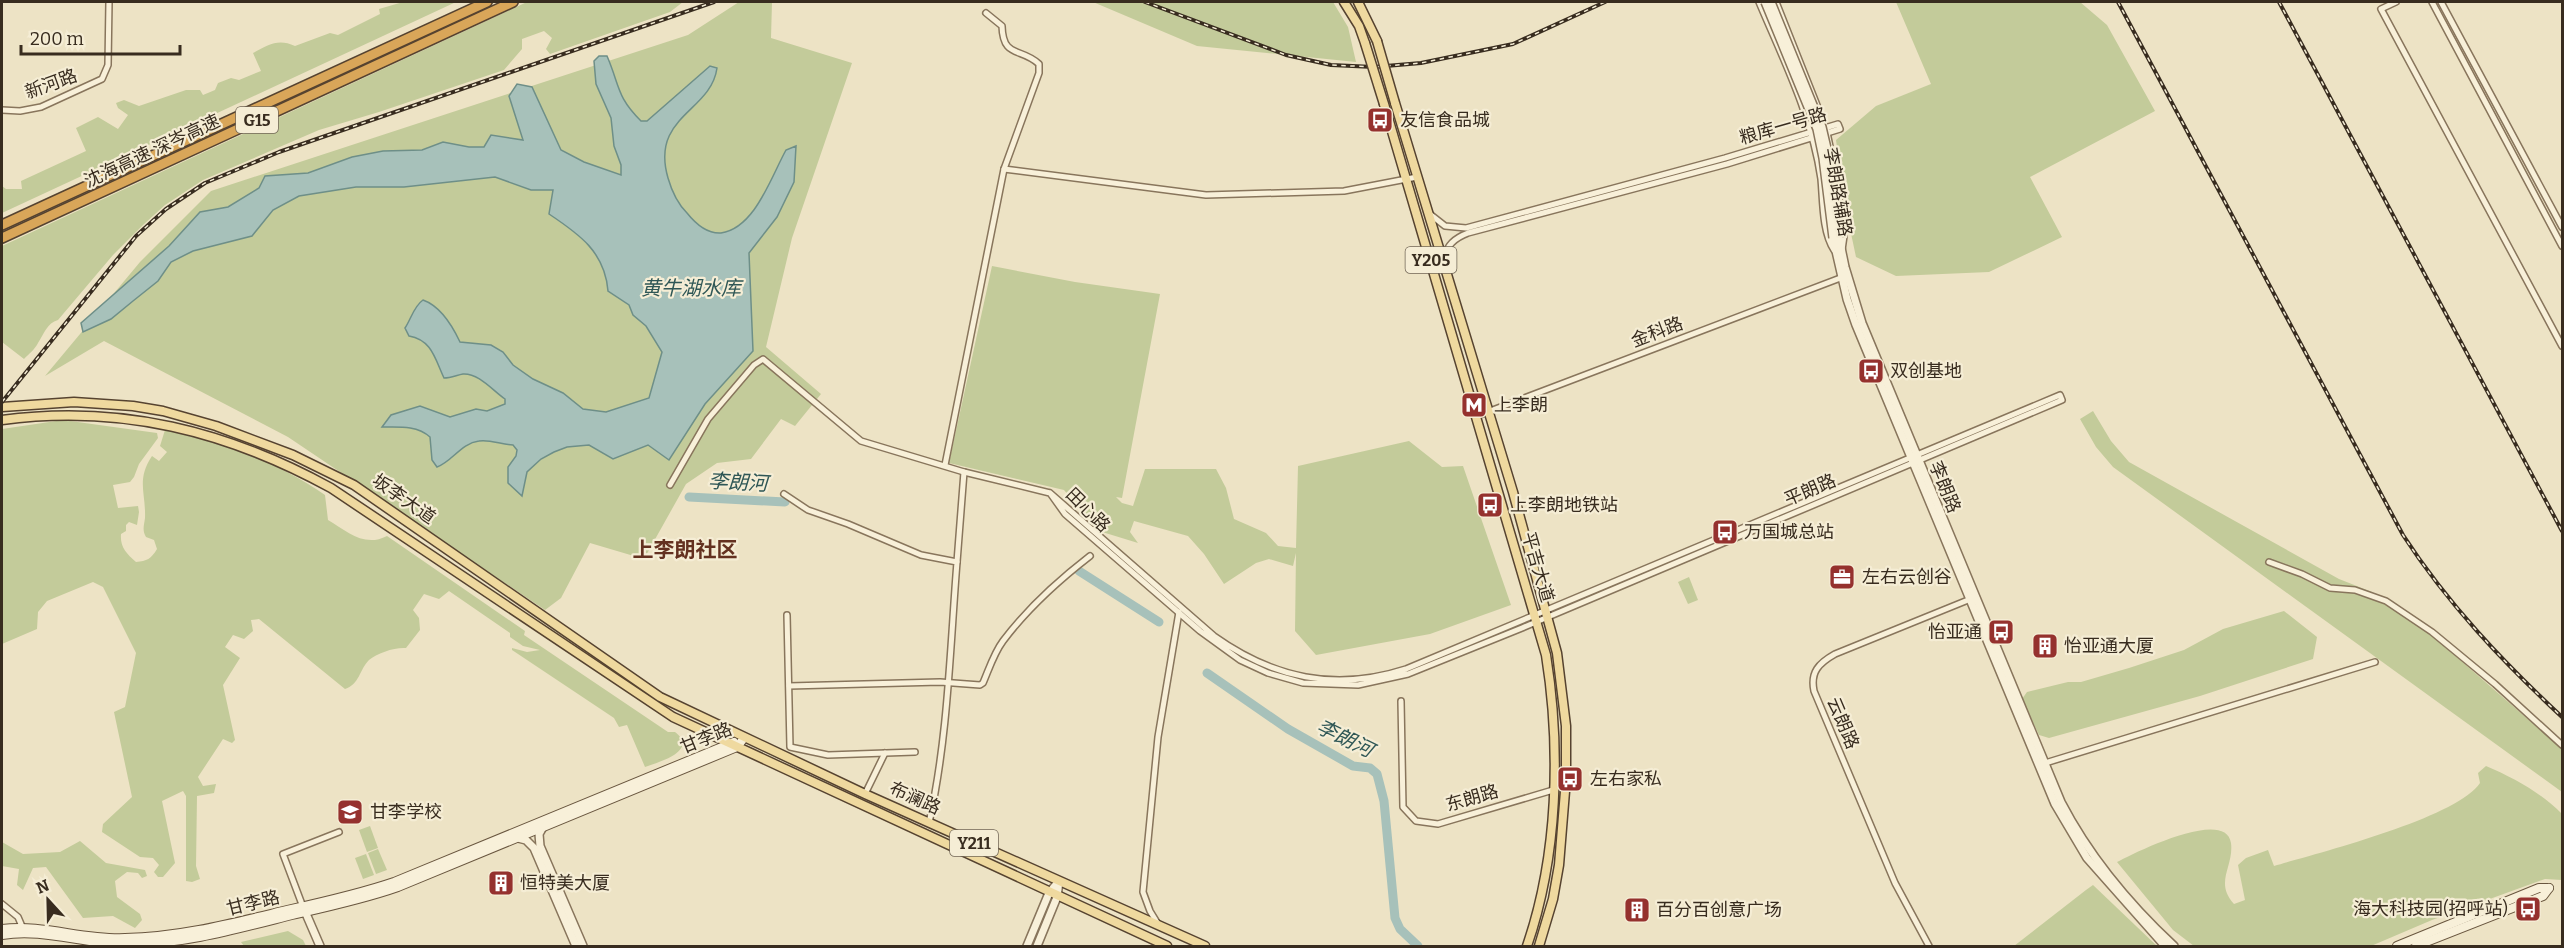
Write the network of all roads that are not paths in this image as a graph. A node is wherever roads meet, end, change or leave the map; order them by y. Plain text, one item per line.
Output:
1 (109, 2) edge
2 (474, 2) edge
3 (487, 2) edge
4 (513, 2) edge
5 (1344, 2) edge
6 (1358, 2) edge
7 (1759, 2) edge
8 (1765, 2) edge
9 (1774, 2) edge
10 (2396, 2) edge
11 (2433, 2) edge
12 (2441, 2) edge
13 (986, 14) dead end
14 (377, 52) junction
15 (2, 110) edge
16 (1827, 131) junction
17 (1812, 135) junction
18 (1004, 169) junction
19 (1417, 177) junction
20 (1407, 180) junction
21 (1428, 211) junction
22 (2, 225) edge
23 (2562, 227) edge
24 (2, 238) edge
25 (1836, 238) junction
26 (2562, 246) edge
27 (1839, 252) junction
28 (1444, 262) junction
29 (1845, 276) junction
30 (2562, 346) edge
31 (2061, 398) dead end
32 (2, 407) edge
33 (1488, 412) junction
34 (1477, 416) junction
35 (2, 420) edge
36 (1914, 459) junction
37 (945, 465) junction
38 (964, 472) junction
39 (670, 485) dead end
40 (784, 494) dead end
41 (1090, 556) dead end
42 (957, 562) junction
43 (2269, 562) dead end
44 (1972, 598) junction
45 (1180, 610) junction
46 (1547, 614) junction
47 (787, 615) dead end
48 (1536, 619) junction
49 (2375, 662) dead end
50 (948, 682) junction
51 (789, 686) junction
52 (1401, 701) dead end
53 (744, 738) junction
54 (2562, 745) edge
55 (733, 746) junction
56 (915, 752) dead end
57 (885, 753) junction
58 (2041, 764) junction
59 (1553, 790) junction
60 (865, 794) junction
61 (929, 823) junction
62 (543, 827) junction
63 (339, 832) dead end
64 (518, 837) junction
65 (1059, 881) junction
66 (1053, 895) junction
67 (2, 904) edge
68 (304, 909) junction
69 (1159, 926) junction
70 (2, 928) edge
71 (24, 930) junction
72 (2, 934) edge
73 (320, 946) edge
74 (576, 946) edge
75 (583, 946) edge
76 (1027, 946) edge
77 (1037, 946) edge
78 (1167, 946) edge
79 (1205, 946) edge
80 (1527, 946) edge
81 (1539, 946) edge
82 (1929, 946) edge
83 (2165, 946) edge
84 (2174, 946) edge
85 (2397, 946) edge
86 (2416, 946) edge

1 - 15 street, 新河路
2 - 14 highway
3 - 14 highway, 沈海高速 深岑高速 / G15
4 - 24 highway, 沈海高速 深岑高速 / G15
5 - 20 main road, 平吉大道 / Y205, bridge
6 - 19 main road, 平吉大道 / Y205, bridge
7 - 17 street, 李朗路辅路
8 - 25 street, 李朗路, bridge
9 - 16 street, 李朗路辅路
9 - 25 street, 李朗路, bridge
10 - 30 street
11 - 26 street
12 - 23 street
13 - 18 street
14 - 22 highway, 沈海高速 深岑高速 / G15
16 - 17 street, 粮库一号路
16 - 27 street, 李朗路辅路
17 - 21 street, 粮库一号路
17 - 27 street, 李朗路辅路
17 - 28 street, 粮库一号路
18 - 20 street
18 - 37 street
19 - 20 street
19 - 21 main road, 平吉大道 / Y205
20 - 34 main road, 平吉大道 / Y205
21 - 28 main road, 平吉大道 / Y205
25 - 27 street, 李朗路
27 - 29 street, 李朗路
28 - 33 main road, 平吉大道 / Y205
29 - 33 street, 金科路
29 - 36 street, 李朗路
31 - 36 street, 平朗路
32 - 53 main road, 坂李大道
33 - 34 street, 金科路
33 - 46 main road, 平吉大道 / Y205
34 - 48 main road, 平吉大道 / Y205
35 - 55 main road, 坂李大道
36 - 44 street, 李朗路
36 - 46 street, 平朗路
37 - 38 street
37 - 39 street
38 - 42 street
38 - 45 street, 田心路
40 - 42 street
41 - 50 street
42 - 50 street
43 - 54 street
44 - 58 street, 李朗路
44 - 82 street, 云朗路
45 - 48 street, 田心路
45 - 69 street
46 - 48 street, 平朗路
46 - 81 main road, 平吉大道 / Y205
47 - 51 street
48 - 59 main road, 平吉大道 / Y205
49 - 58 street
50 - 51 street
50 - 61 street
51 - 57 street
52 - 59 street, 东朗路
53 - 55 main road, 甘李路
53 - 60 main road, 布澜路 / Y211
55 - 62 main road, 甘李路
55 - 66 main road, 布澜路 / Y211
55 - 68 main road, 甘李路
56 - 57 street
57 - 60 street
58 - 83 street, 李朗路
58 - 84 street, 李朗路
59 - 80 main road, 平吉大道 / Y205
60 - 61 main road, 布澜路 / Y211
61 - 65 main road, 布澜路 / Y211
62 - 64 main road, 甘李路
62 - 75 street
63 - 68 street
64 - 68 main road, 甘李路
64 - 74 street
65 - 66 street
65 - 69 main road, 布澜路 / Y211
66 - 76 street
66 - 77 street
66 - 78 main road, 布澜路 / Y211
67 - 71 street
68 - 71 main road, 甘李路
68 - 73 street
69 - 79 main road, 布澜路 / Y211
70 - 71 main road, 甘李路
71 - 72 main road, 甘李路
85 - 86 main road

